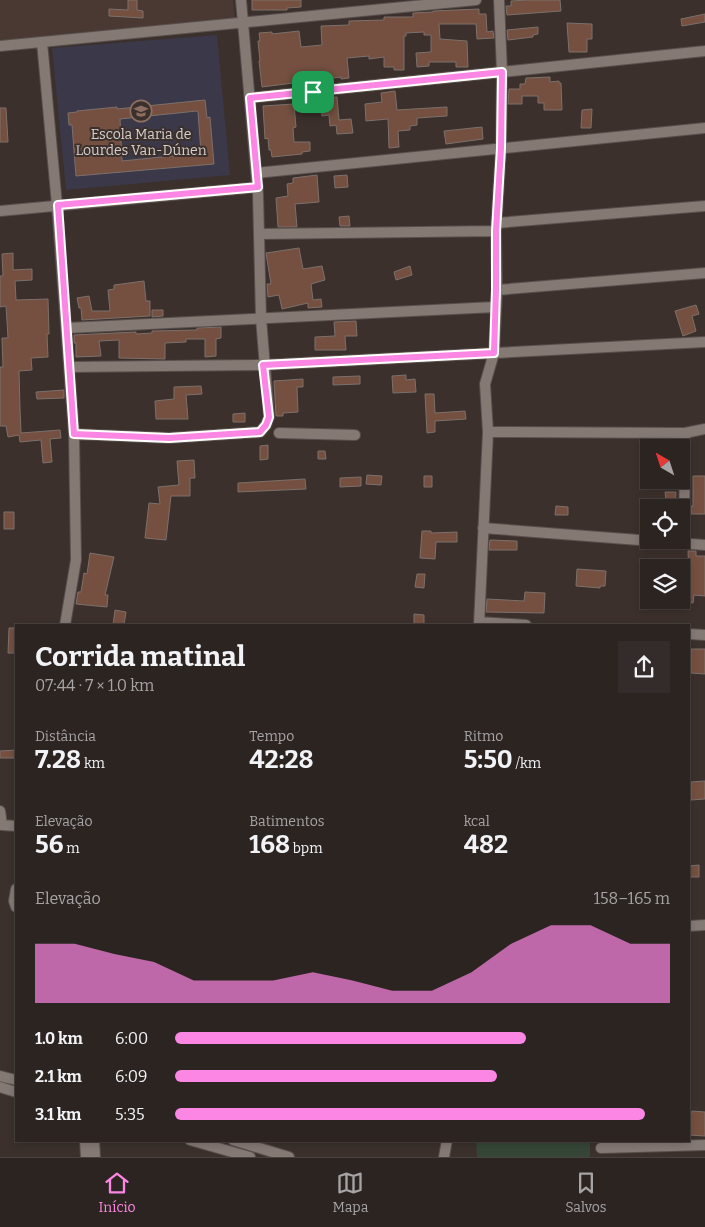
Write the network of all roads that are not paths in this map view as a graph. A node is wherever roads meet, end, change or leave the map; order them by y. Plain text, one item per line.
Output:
1 (241, 0) edge
2 (476, 0) edge
3 (499, 0) edge
4 (423, 3) edge
5 (243, 22) junction
6 (42, 42) junction
7 (0, 46) edge
8 (705, 50) edge
9 (502, 72) junction
10 (250, 98) junction
11 (705, 128) edge
12 (501, 148) junction
13 (256, 173) junction
14 (258, 187) junction
15 (58, 205) junction
16 (705, 206) edge
17 (0, 211) edge
18 (496, 227) junction
19 (259, 234) junction
20 (705, 273) edge
21 (496, 290) junction
22 (495, 307) junction
23 (261, 318) junction
24 (67, 328) junction
25 (705, 342) edge
26 (494, 353) junction
27 (263, 365) junction
28 (70, 367) junction
29 (705, 429) edge
30 (279, 432) dead end
31 (488, 432) junction
32 (685, 433) junction
33 (74, 434) junction
34 (355, 436) dead end
35 (684, 499) edge
36 (483, 528) junction
37 (640, 540) edge
38 (690, 544) edge
39 (705, 545) edge
40 (65, 624) edge
41 (479, 624) edge
42 (690, 634) edge
43 (705, 635) edge
44 (0, 812) edge
45 (15, 826) edge
46 (705, 925) edge
47 (690, 926) edge
48 (0, 1076) edge
49 (15, 1080) edge
50 (0, 1087) edge
51 (15, 1092) edge
52 (197, 1142) edge
53 (240, 1142) edge
54 (447, 1142) edge
55 (705, 1145) edge
56 (601, 1148) dead end
57 (250, 1157) edge
58 (289, 1157) edge
59 (444, 1157) edge

1 - 5 street
2 - 4 street
3 - 9 street
4 - 5 street
5 - 6 street
5 - 10 street
6 - 7 street
6 - 15 street
8 - 9 street
9 - 10 street
9 - 12 street
10 - 13 street
11 - 12 street
12 - 13 street
12 - 18 street
13 - 14 street
14 - 15 street
14 - 19 street
15 - 17 street
15 - 24 street
16 - 18 street
18 - 19 street
18 - 21 street
19 - 23 street
20 - 21 street
21 - 22 street
22 - 23 street
22 - 26 street
23 - 24 street
23 - 27 street
24 - 28 street
25 - 26 street
26 - 27 street
26 - 31 street
27 - 28 street
27 - 33 street
28 - 33 street
29 - 32 street
30 - 34 street
31 - 32 street
31 - 36 street
32 - 35 street
33 - 40 street
36 - 37 street
36 - 41 street
38 - 39 street
42 - 43 street
44 - 45 street
46 - 47 street
48 - 49 street
50 - 51 street
52 - 57 street
53 - 58 street
54 - 59 street
55 - 56 street

